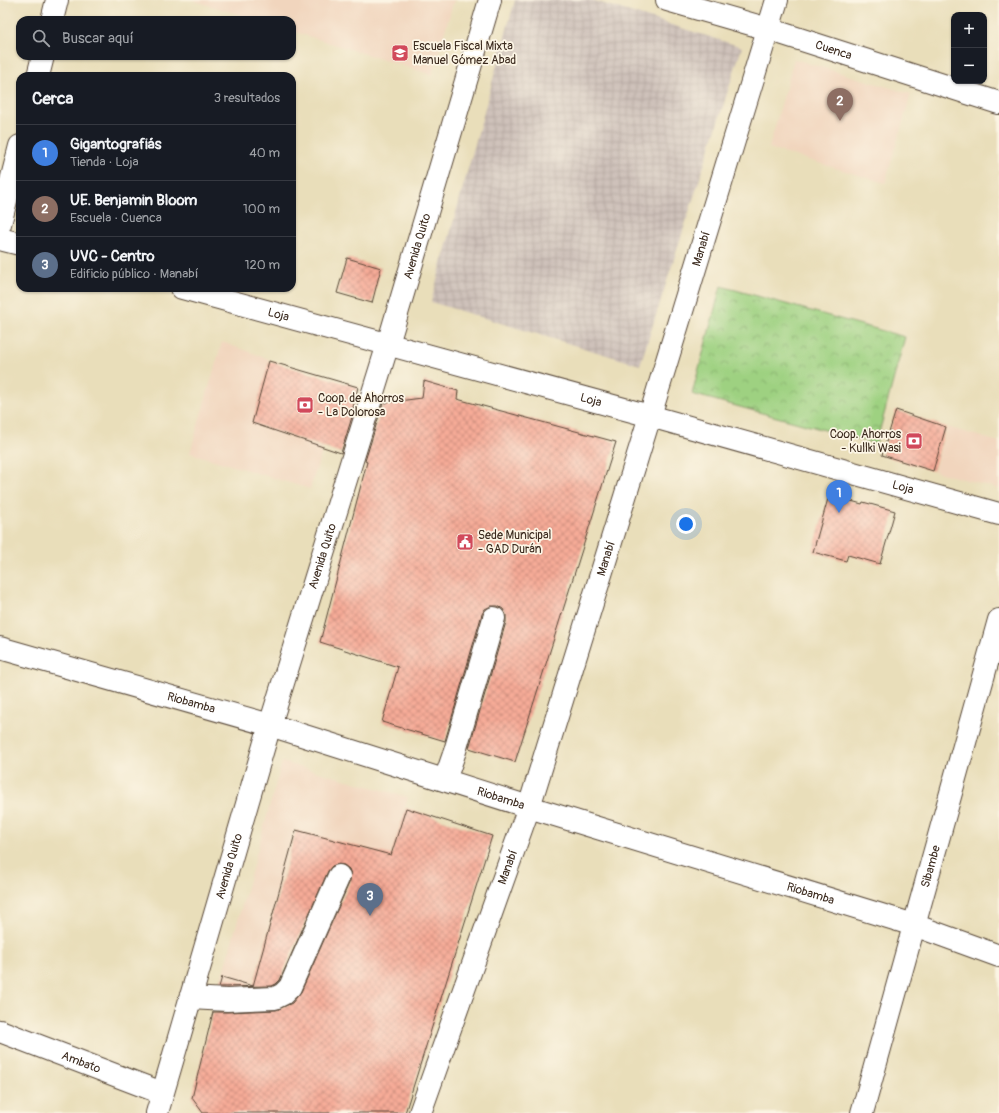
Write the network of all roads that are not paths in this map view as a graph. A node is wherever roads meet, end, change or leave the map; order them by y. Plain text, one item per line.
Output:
1 (57, 0) edge
2 (490, 0) edge
3 (667, 0) edge
4 (777, 0) edge
5 (53, 16) edge
6 (768, 29) junction
7 (42, 60) edge
8 (39, 72) edge
9 (999, 103) edge
10 (16, 162) edge
11 (0, 224) edge
12 (0, 239) edge
13 (16, 243) edge
14 (197, 292) edge
15 (388, 344) junction
16 (650, 416) junction
17 (999, 514) edge
18 (494, 618) dead end
19 (999, 620) edge
20 (0, 648) edge
21 (270, 725) junction
22 (444, 780) junction
23 (529, 806) junction
24 (339, 876) dead end
25 (914, 925) junction
26 (999, 956) edge
27 (190, 998) junction
28 (0, 1031) edge
29 (160, 1103) edge
30 (420, 1113) edge
31 (862, 1113) edge

1 - 5 street
2 - 15 street, Avenida Quito
3 - 6 street, Cuenca
4 - 6 street, Manabí
6 - 9 street, Cuenca
6 - 16 street, Manabí
7 - 8 street
10 - 11 street
12 - 13 street
14 - 15 street, Loja
15 - 16 street, Loja
15 - 21 street, Avenida Quito
16 - 17 street, Loja
16 - 23 street, Manabí
18 - 22 street
19 - 25 street, Sibambe
20 - 21 street, Riobamba
21 - 22 street, Riobamba
21 - 27 street, Avenida Quito
22 - 23 street, Riobamba
23 - 25 street, Riobamba
23 - 30 street, Manabí
24 - 27 street
25 - 26 street, Riobamba
25 - 31 street, Sibambe
27 - 29 street, Avenida Quito
28 - 29 street, Ambato

